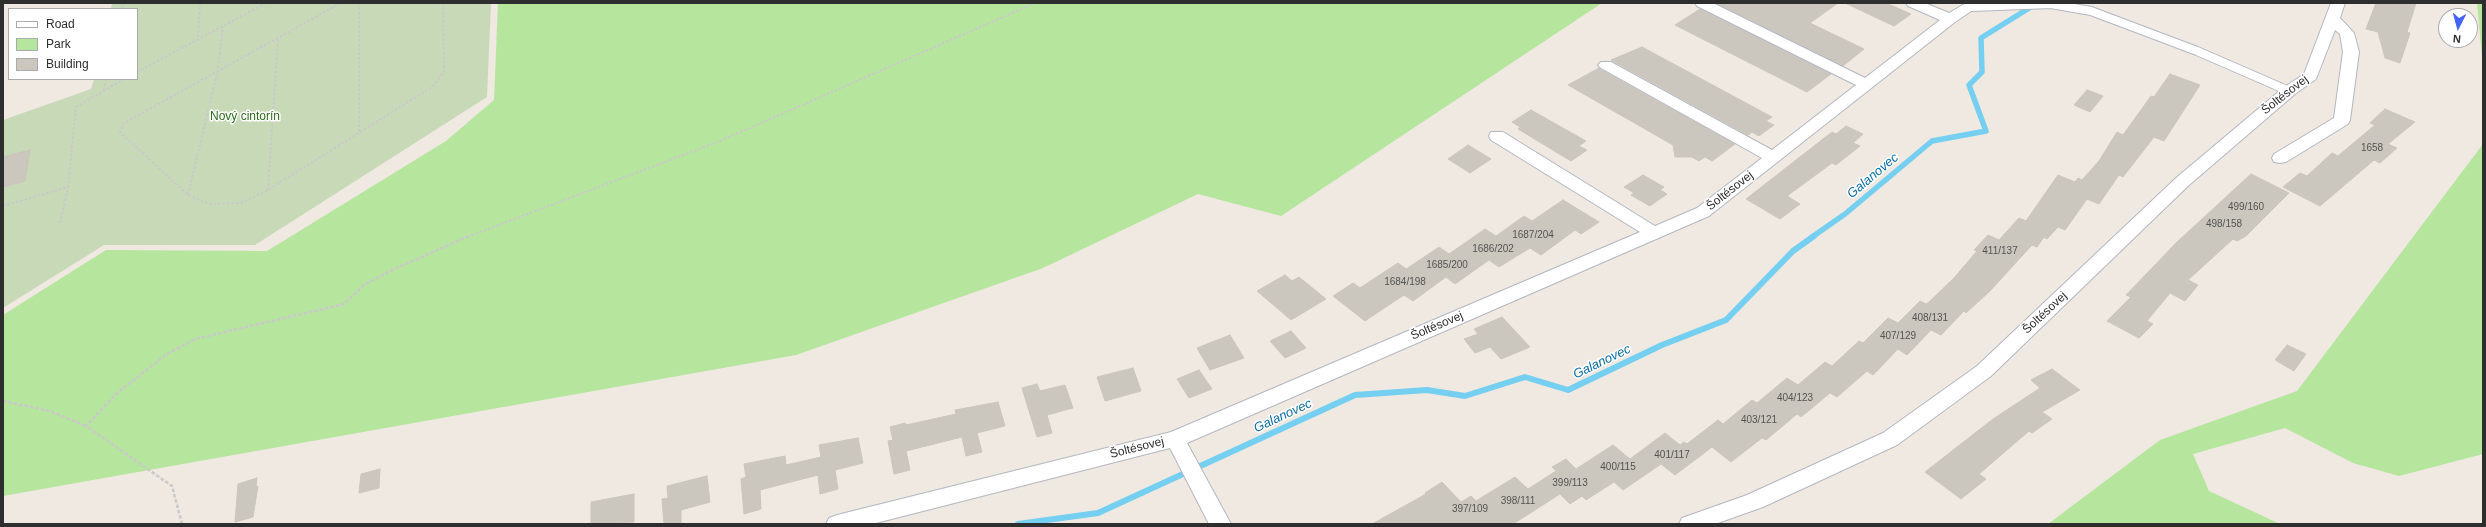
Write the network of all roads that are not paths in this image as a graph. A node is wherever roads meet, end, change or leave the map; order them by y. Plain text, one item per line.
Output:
1 (1702, 3) edge
2 (1913, 3) edge
3 (2338, 3) edge
4 (1974, 5) edge
5 (2331, 17) junction
6 (1950, 19) junction
7 (1606, 65) dead end
8 (1866, 84) junction
9 (2289, 90) junction
10 (1497, 136) dead end
11 (1773, 157) junction
12 (2280, 158) dead end
13 (1654, 233) junction
14 (1175, 438) junction
15 (837, 524) edge
16 (1220, 524) edge
17 (1690, 524) edge

1 - 8 street
2 - 6 street
3 - 5 street, Šoltésovej
4 - 6 street, Šoltésovej
4 - 9 lane
5 - 9 street, Šoltésovej
5 - 12 street
6 - 8 street, Šoltésovej
7 - 11 street
8 - 11 street, Šoltésovej
9 - 17 street, Šoltésovej
10 - 13 street
11 - 13 street, Šoltésovej
13 - 14 street, Šoltésovej
14 - 15 street, Šoltésovej
14 - 16 street

